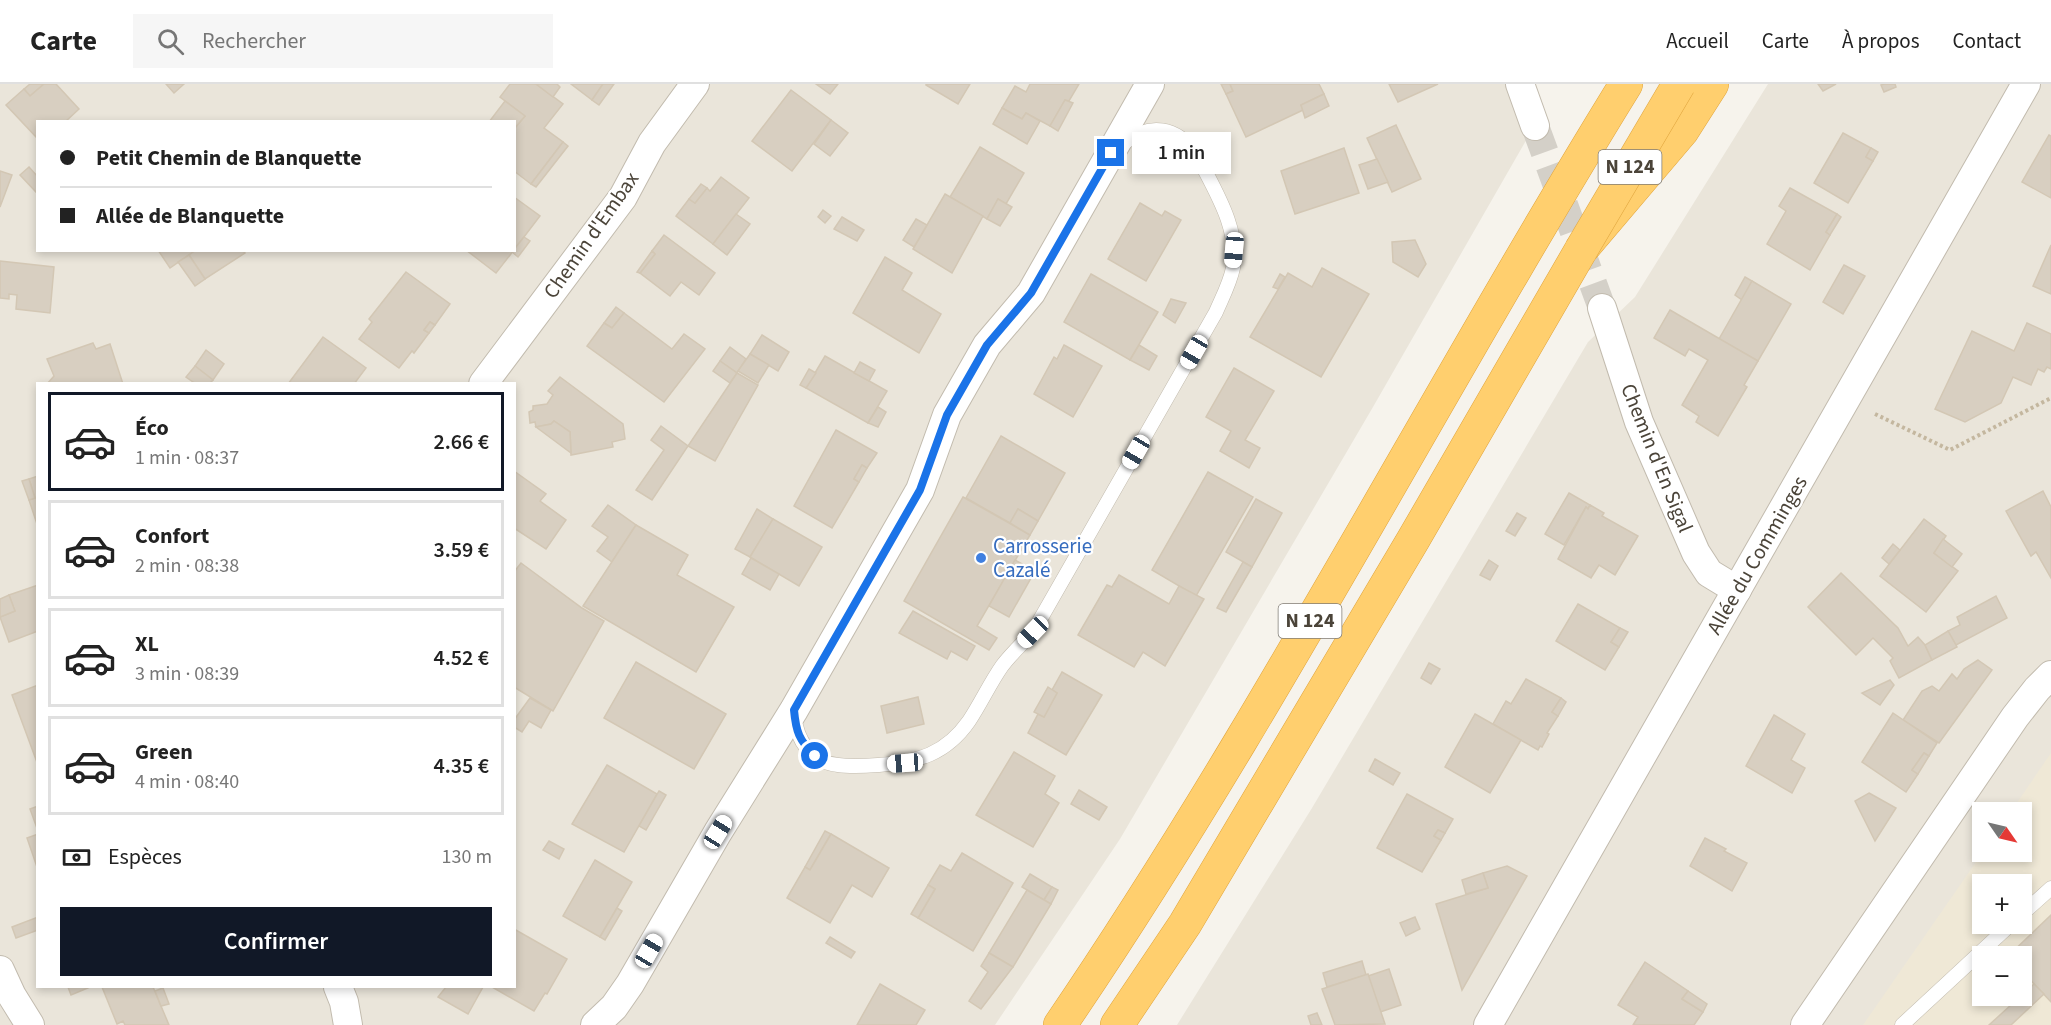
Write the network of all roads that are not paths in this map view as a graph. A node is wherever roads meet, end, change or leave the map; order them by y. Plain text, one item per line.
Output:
1 (695, 84) edge
2 (1150, 84) edge
3 (1520, 84) edge
4 (1607, 84) edge
5 (1626, 84) edge
6 (1679, 84) edge
7 (1712, 84) edge
8 (2026, 84) edge
9 (1535, 126) tunnel mouth
10 (1111, 153) junction
11 (1549, 210) junction
12 (1581, 250) junction
13 (1602, 308) tunnel mouth
14 (484, 382) edge
15 (1737, 590) junction
16 (2051, 675) edge
17 (794, 710) junction
18 (2051, 888) edge
19 (2032, 905) edge
20 (2001, 934) edge
21 (0, 970) edge
22 (338, 988) edge
23 (30, 1025) edge
24 (348, 1025) edge
25 (596, 1025) edge
26 (1060, 1025) edge
27 (1116, 1025) edge
28 (1488, 1025) edge
29 (1805, 1025) edge
30 (1902, 1025) edge

1 - 14 street, Chemin d'Embax
2 - 10 street
3 - 9 street
4 - 11 highway
5 - 11 highway, N 124
6 - 12 highway, N 124, bridge
7 - 12 highway
8 - 15 street, Allée du Comminges
10 - 17 street
10 - 17 lane
11 - 26 highway, N 124
12 - 27 highway, N 124
13 - 15 street, Chemin d'En Sigal
15 - 28 street, Allée du Comminges
16 - 29 street
17 - 25 street
18 - 19 lane
20 - 30 lane
21 - 23 street
22 - 24 street

